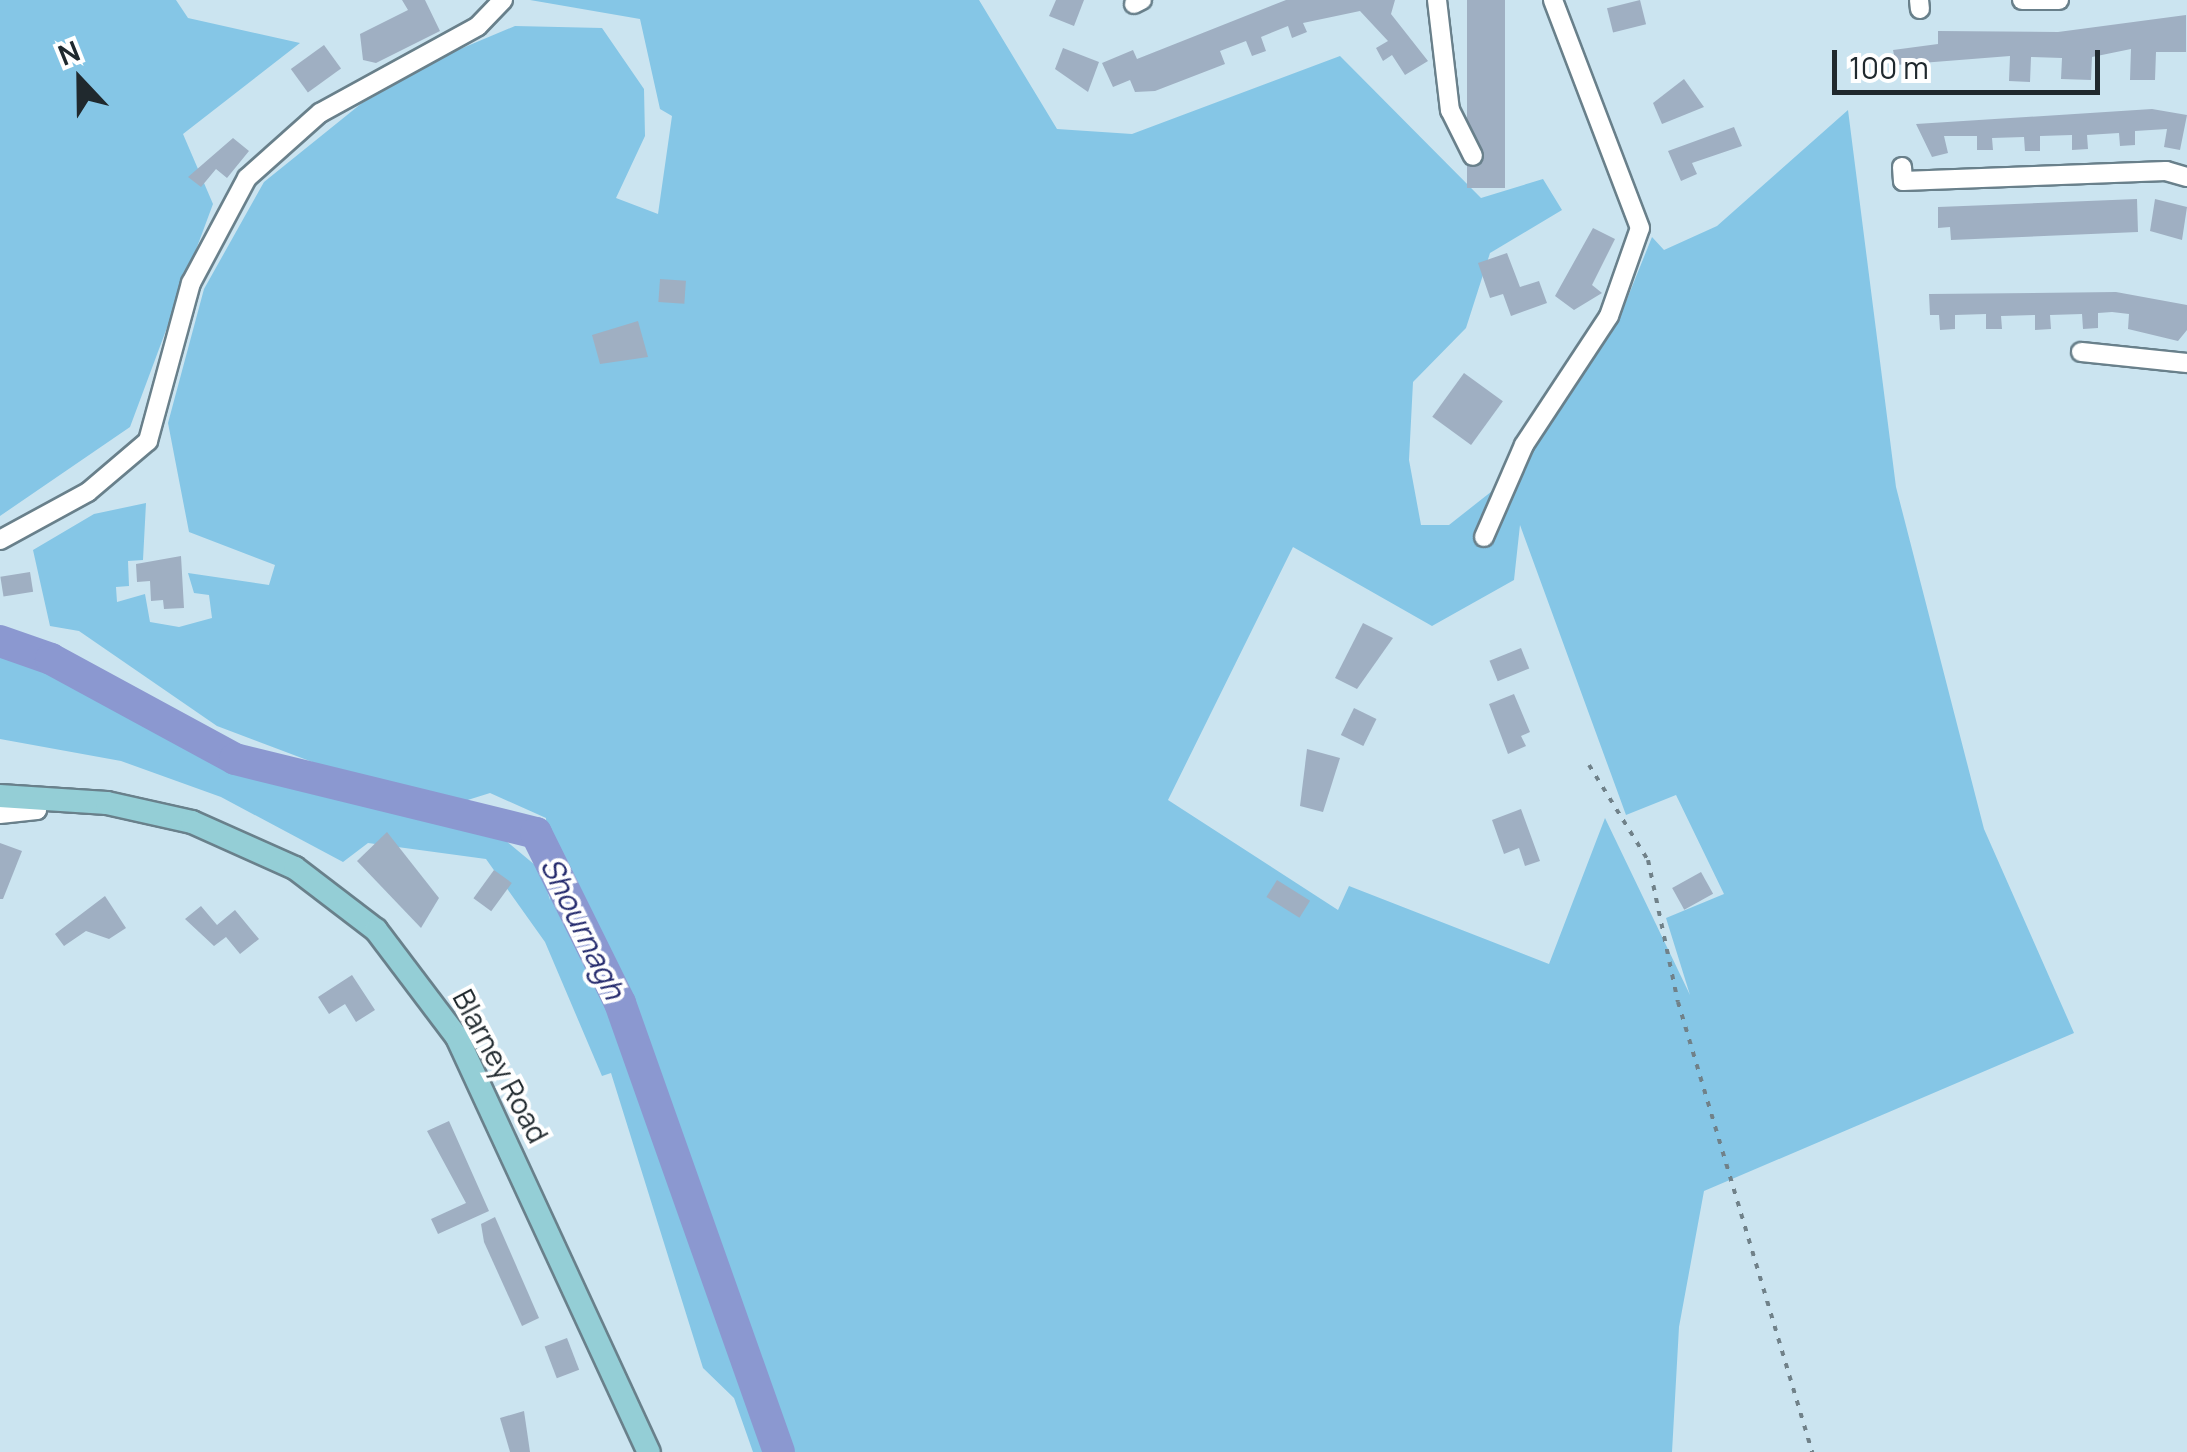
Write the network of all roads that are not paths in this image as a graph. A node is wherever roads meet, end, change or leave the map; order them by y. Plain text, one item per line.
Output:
1 (503, 0) edge
2 (1437, 0) edge
3 (1553, 0) edge
4 (2022, 0) edge
5 (2059, 0) edge
6 (1474, 156) dead end
7 (1902, 167) dead end
8 (2187, 177) edge
9 (2080, 352) dead end
10 (2187, 362) edge
11 (1484, 537) dead end
12 (0, 540) edge
13 (0, 796) edge
14 (37, 798) junction
15 (0, 814) edge
16 (649, 1452) edge

1 - 12 street
2 - 6 street
3 - 11 street
4 - 5 street
7 - 8 street
9 - 10 street
13 - 14 main road, Blarney Road
14 - 15 street
14 - 16 main road, Blarney Road

